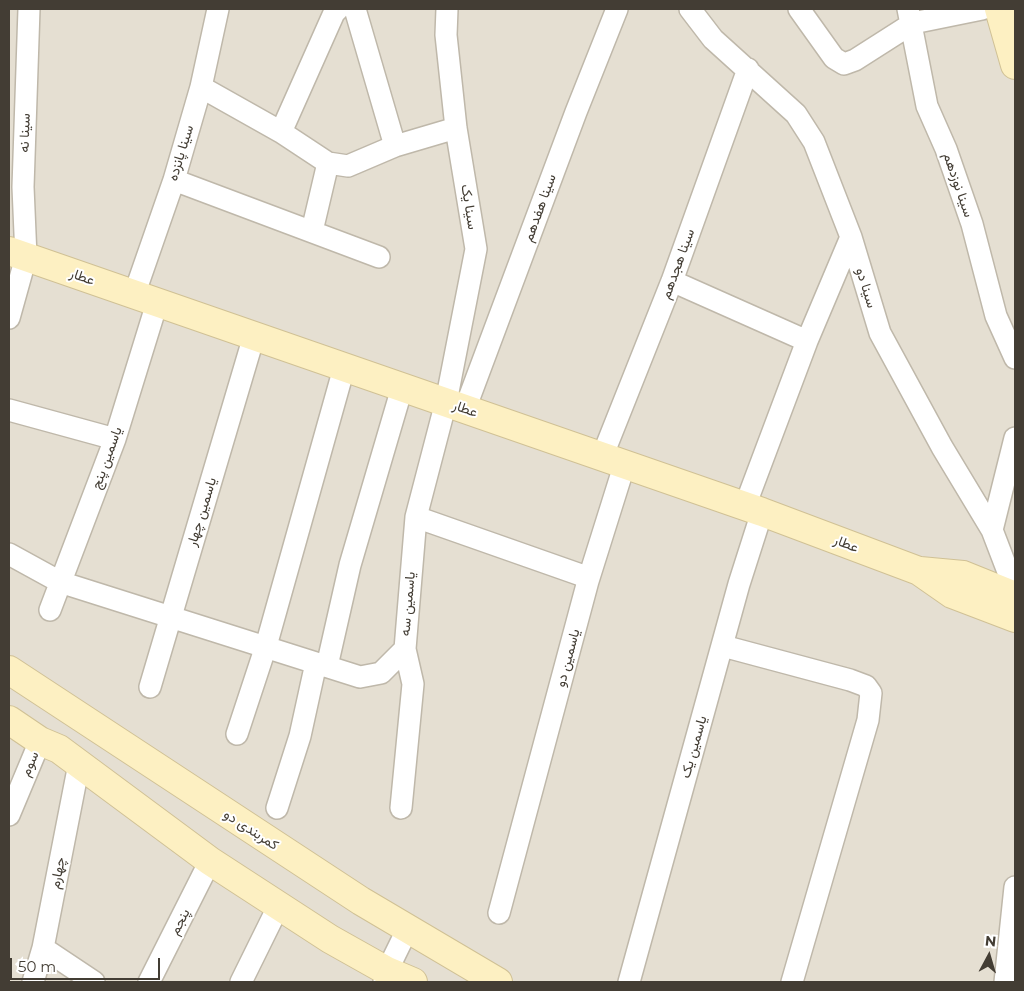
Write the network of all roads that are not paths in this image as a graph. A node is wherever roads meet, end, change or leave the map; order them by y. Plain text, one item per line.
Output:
1 (29, 9) edge
2 (218, 9) edge
3 (338, 9) edge
4 (355, 9) edge
5 (446, 9) edge
6 (617, 9) edge
7 (690, 9) edge
8 (799, 9) edge
9 (982, 9) edge
10 (999, 9) edge
11 (910, 16) edge
12 (1015, 65) edge
13 (748, 69) junction
14 (201, 87) junction
15 (456, 128) junction
16 (281, 132) junction
17 (394, 146) junction
18 (328, 163) junction
19 (174, 180) junction
20 (312, 232) junction
21 (851, 237) junction
22 (17, 254) edge
23 (379, 257) dead end
24 (672, 281) junction
25 (146, 299) junction
26 (9, 318) edge
27 (254, 336) junction
28 (807, 341) junction
29 (1015, 358) edge
30 (344, 368) junction
31 (402, 388) junction
32 (456, 406) junction
33 (9, 410) edge
34 (1015, 438) edge
35 (116, 439) junction
36 (613, 460) junction
37 (754, 509) junction
38 (416, 517) junction
39 (992, 530) junction
40 (9, 554) edge
41 (919, 571) junction
42 (588, 581) junction
43 (60, 582) junction
44 (1015, 590) edge
45 (1015, 596) edge
46 (50, 610) dead end
47 (171, 617) junction
48 (1015, 618) edge
49 (266, 646) junction
50 (723, 646) junction
51 (405, 649) junction
52 (322, 664) junction
53 (9, 670) edge
54 (150, 687) dead end
55 (9, 720) edge
56 (237, 734) dead end
57 (40, 741) junction
58 (79, 764) junction
59 (277, 808) dead end
60 (401, 808) dead end
61 (9, 815) edge
62 (210, 861) junction
63 (1015, 887) edge
64 (279, 905) junction
65 (500, 913) dead end
66 (408, 928) junction
67 (44, 948) junction
68 (385, 977) edge
69 (33, 982) edge
70 (94, 982) edge
71 (149, 982) edge
72 (241, 982) edge
73 (413, 982) edge
74 (498, 982) edge
75 (628, 982) edge
76 (792, 982) edge
77 (1005, 982) edge

1 - 22 street, سینا نه
2 - 14 street, سینا پانزده
3 - 16 street
4 - 17 street
5 - 15 street, سینا یک
6 - 32 street, سینا هفدهم
7 - 13 street, سینا دو
8 - 11 street
9 - 11 street
10 - 12 street
11 - 29 street, سینا نوزدهم
13 - 21 street, سینا دو
13 - 24 street, سینا هجدهم
14 - 16 street
14 - 19 street, سینا پانزده
15 - 17 street
15 - 32 street, سینا یک
16 - 18 street
17 - 18 street
18 - 20 street
19 - 20 street
19 - 25 street, سینا پانزده
20 - 23 street
21 - 28 street, یاسمین یک
21 - 39 street, سینا دو
22 - 25 street, عطار
22 - 26 street, سینا نه
24 - 28 street
24 - 36 street, سینا هجدهم
25 - 27 street, عطار
25 - 35 street, یاسمین پنج
27 - 30 street, عطار
27 - 47 street, یاسمین چهار
28 - 37 street, یاسمین یک
30 - 31 street, عطار
30 - 49 street
31 - 32 street, عطار
31 - 52 street
32 - 36 street, عطار
32 - 38 street, یاسمین سه
33 - 35 street
34 - 39 street
35 - 43 street, یاسمین پنج
36 - 37 street, عطار
36 - 42 street, سینا هجدهم
37 - 41 street, عطار
37 - 50 street, یاسمین یک
38 - 42 street
38 - 51 street, یاسمین سه
39 - 44 street, سینا دو
40 - 43 street
41 - 45 street, عطار
41 - 48 street, عطار
42 - 65 street, یاسمین دو
43 - 46 street, یاسمین پنج
43 - 47 street
47 - 49 street
47 - 54 street, یاسمین چهار
49 - 52 street
49 - 56 street
50 - 75 street, یاسمین یک
50 - 76 street
51 - 52 street
51 - 60 street, یاسمین سه
52 - 59 street
53 - 66 street, کمربندی دو
55 - 57 street
57 - 58 street
57 - 61 street, سوم
58 - 62 street
58 - 67 street, چهارم
62 - 64 street
62 - 71 street, پنجم
63 - 77 street
64 - 68 street
64 - 72 street
66 - 68 street
66 - 74 street, کمربندی دو
67 - 69 street, چهارم
67 - 70 street
68 - 73 street

